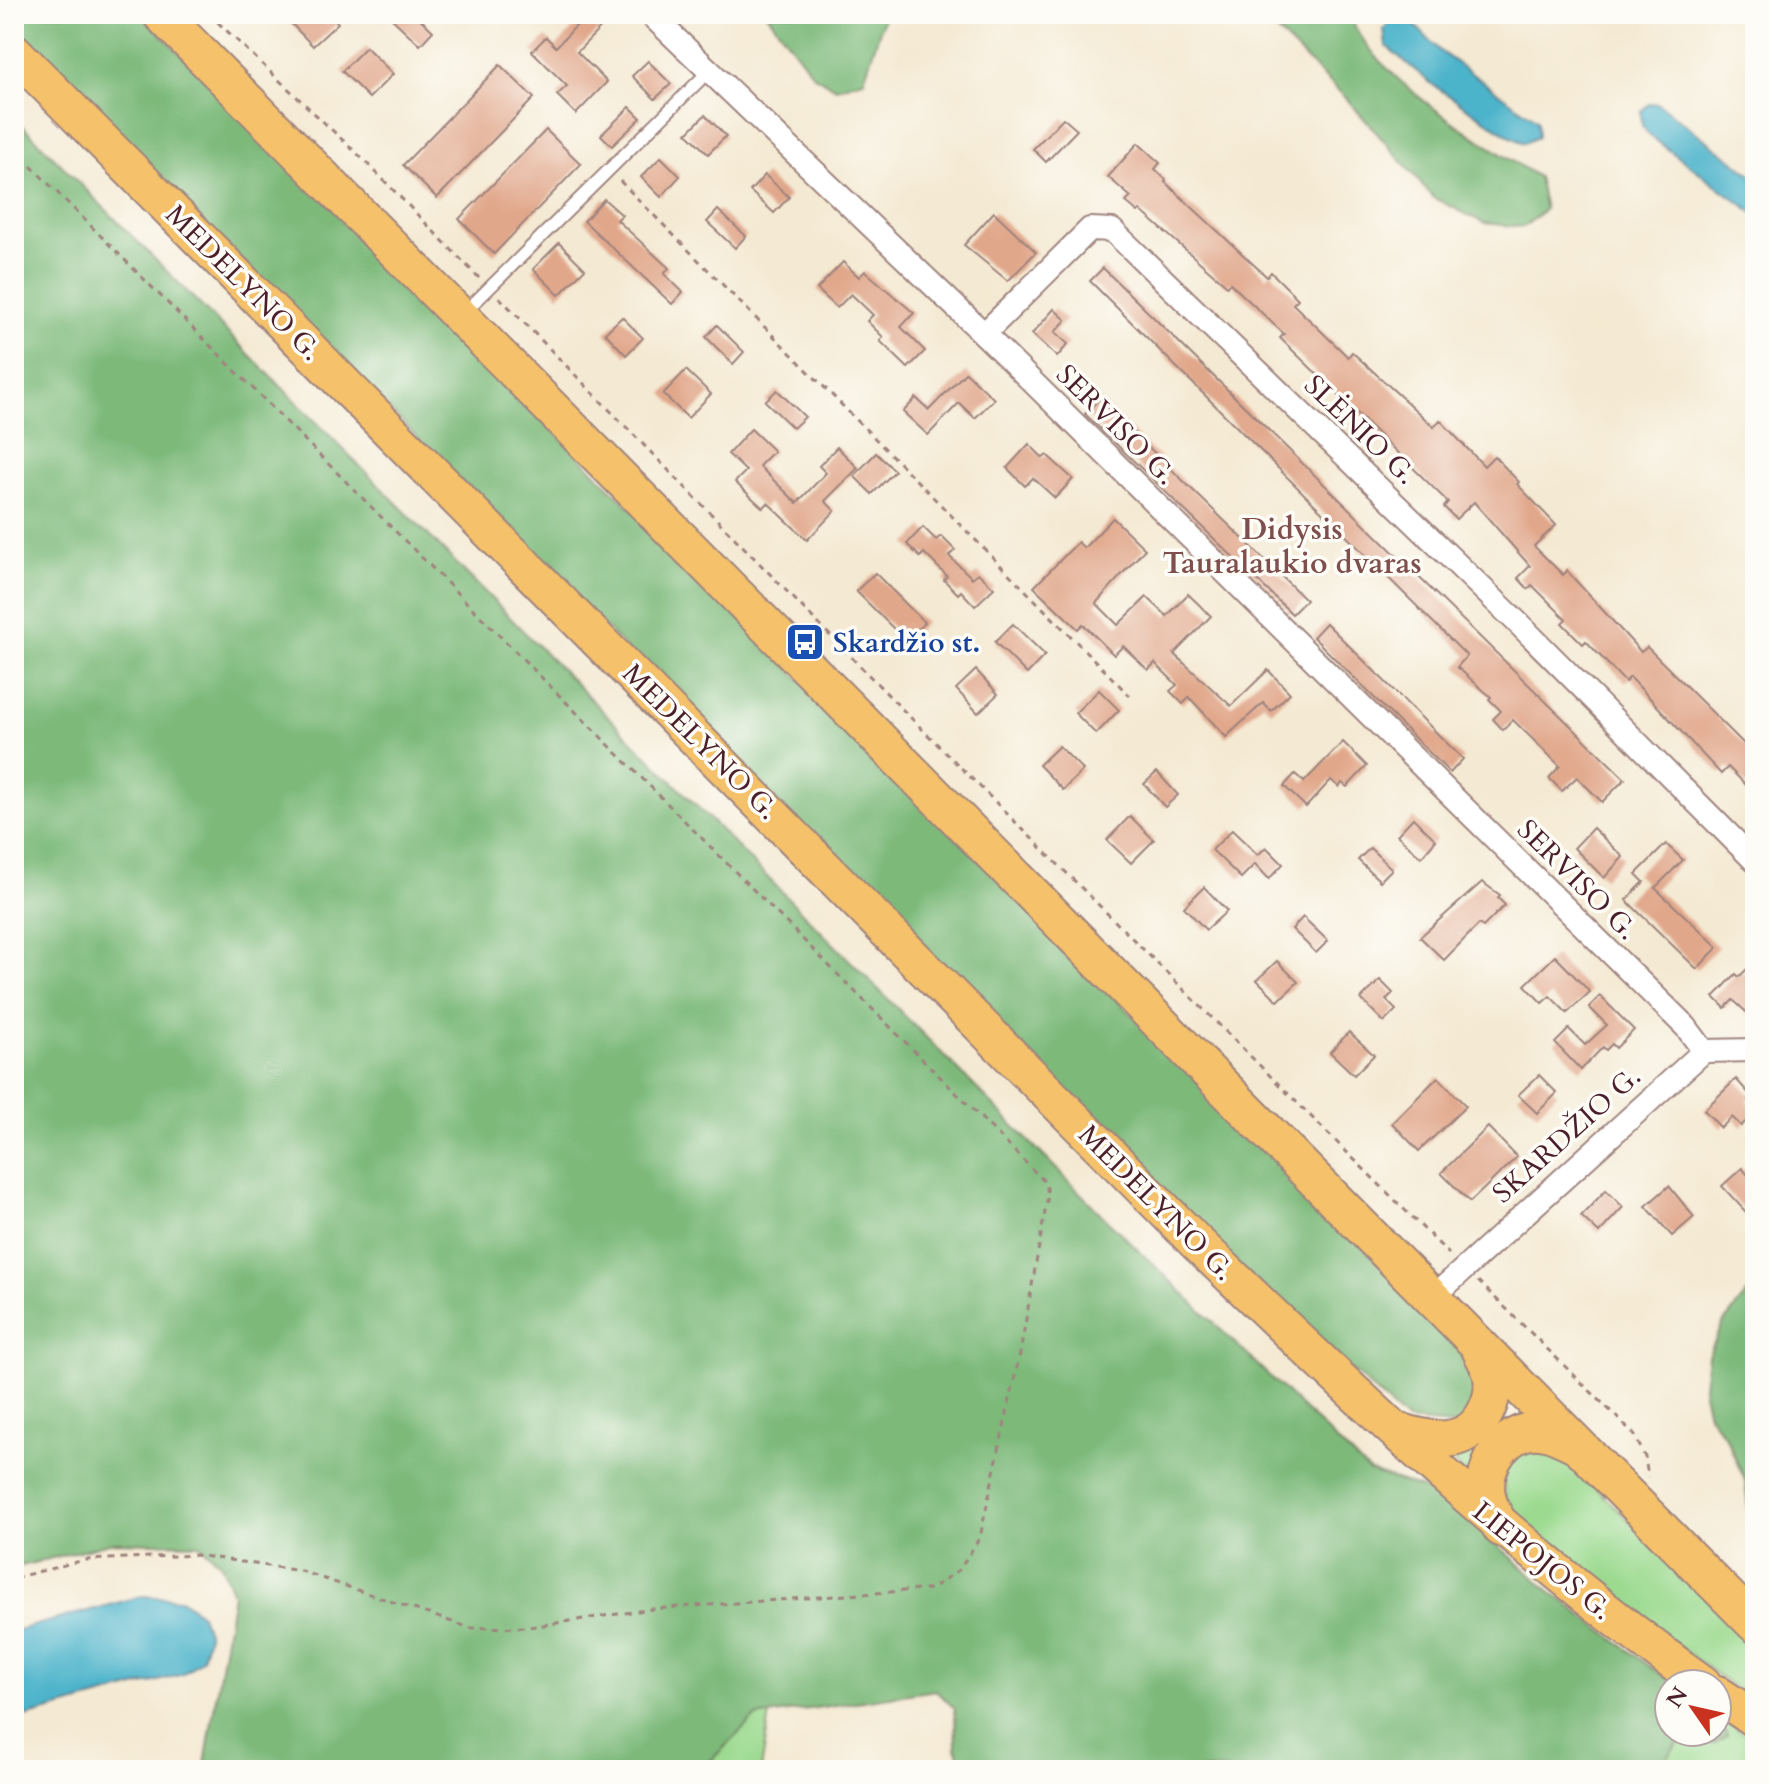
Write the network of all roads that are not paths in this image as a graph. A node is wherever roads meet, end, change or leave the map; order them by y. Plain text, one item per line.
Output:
1 (161, 14) edge
2 (650, 14) edge
3 (14, 52) edge
4 (708, 72) junction
5 (460, 317) junction
6 (984, 334) junction
7 (1755, 861) edge
8 (1755, 1050) edge
9 (1704, 1051) junction
10 (1432, 1298) junction
11 (1479, 1345) junction
12 (1389, 1428) junction
13 (1576, 1445) junction
14 (1501, 1528) junction
15 (1755, 1624) edge
16 (1681, 1668) edge
17 (1733, 1705) edge
18 (1755, 1719) edge

1 - 5 main road
2 - 4 street, SERVISO G.
3 - 12 main road, MEDELYNO G.
4 - 5 lane
4 - 6 street, SERVISO G.
5 - 10 main road
6 - 7 street, SLĖNIO G.
6 - 9 street, SERVISO G.
8 - 9 street
9 - 10 street, SKARDŽIO G.
10 - 11 main road
11 - 12 main road
11 - 13 main road
12 - 14 main road, LIEPOJOS G.
13 - 14 main road
13 - 15 main road
14 - 16 main road, LIEPOJOS G.
17 - 18 main road

